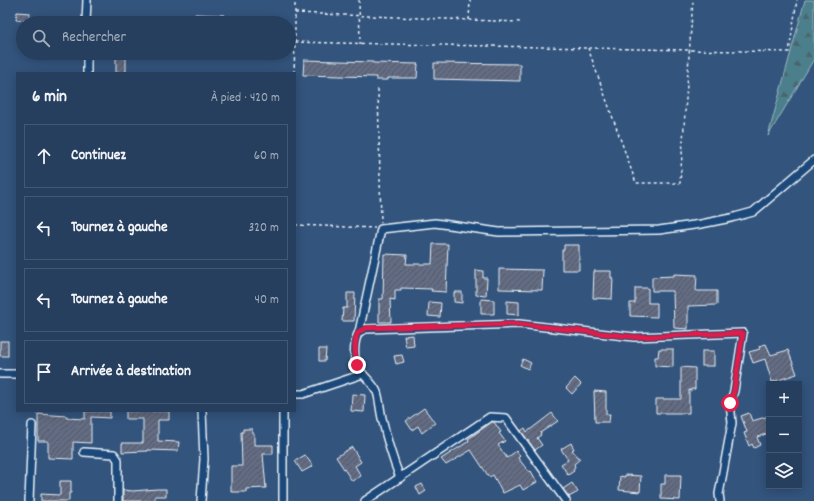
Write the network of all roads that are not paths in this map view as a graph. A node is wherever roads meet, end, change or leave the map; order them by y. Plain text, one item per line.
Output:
1 (87, 0) edge
2 (86, 16) edge
3 (87, 60) edge
4 (87, 72) edge
5 (814, 160) edge
6 (359, 332) junction
7 (0, 374) edge
8 (16, 374) edge
9 (363, 374) junction
10 (296, 394) edge
11 (202, 412) edge
12 (283, 412) edge
13 (32, 425) dead end
14 (84, 452) dead end
15 (400, 478) junction
16 (29, 501) edge
17 (118, 501) edge
18 (201, 501) edge
19 (283, 501) edge
20 (365, 501) edge
21 (566, 501) edge
22 (720, 501) edge

1 - 2 street
3 - 4 street
5 - 6 street
6 - 9 street
6 - 22 street
7 - 8 street
9 - 10 street
9 - 15 street
11 - 18 street
12 - 19 street
13 - 16 street
14 - 17 street
15 - 20 street
15 - 21 street

